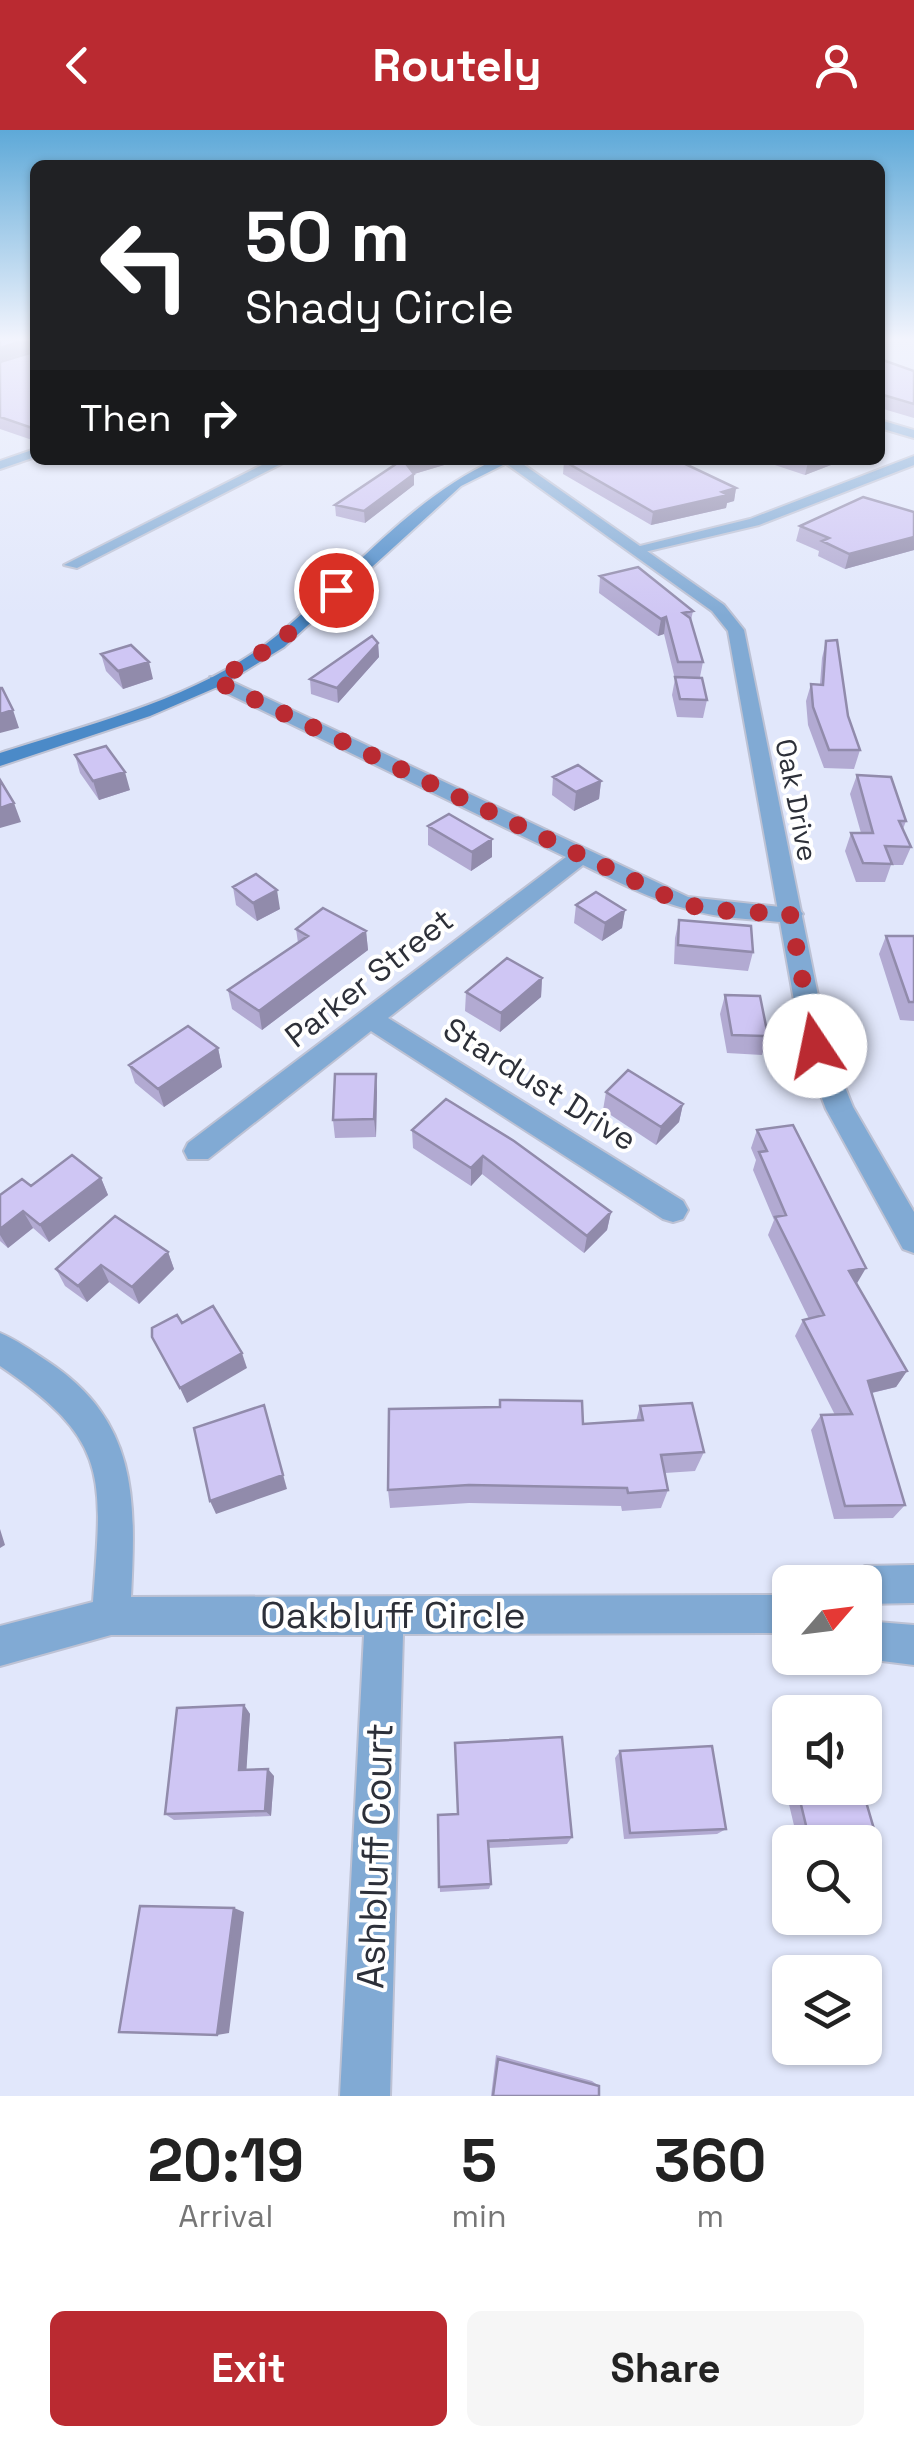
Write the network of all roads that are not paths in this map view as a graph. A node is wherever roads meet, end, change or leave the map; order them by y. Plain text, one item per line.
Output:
1 (30, 454) edge
2 (914, 460) edge
3 (0, 465) edge
4 (272, 465) edge
5 (496, 465) edge
6 (514, 465) edge
7 (636, 549) junction
8 (72, 565) dead end
9 (216, 681) junction
10 (0, 760) edge
11 (580, 856) junction
12 (790, 914) junction
13 (370, 1018) junction
14 (198, 1152) dead end
15 (674, 1210) dead end
16 (914, 1240) edge
17 (0, 1348) edge
18 (914, 1584) edge
19 (882, 1585) edge
20 (772, 1614) edge
21 (110, 1616) junction
22 (384, 1616) junction
23 (882, 1642) edge
24 (914, 1645) edge
25 (0, 1646) edge
26 (365, 2096) edge

1 - 3 street
2 - 7 street
4 - 8 street
5 - 9 main road
6 - 7 street, Oak Drive
7 - 12 street, Oak Drive
9 - 10 main road
9 - 11 street
11 - 12 street
11 - 13 street, Parker Street
12 - 16 street, Oak Drive
13 - 14 street, Parker Street
13 - 15 street, Stardust Drive
17 - 21 street
18 - 19 street
20 - 22 street, Oakbluff Circle
21 - 22 street, Oakbluff Circle
21 - 25 street, Oakbluff Circle
22 - 26 street, Ashbluff Court
23 - 24 street

